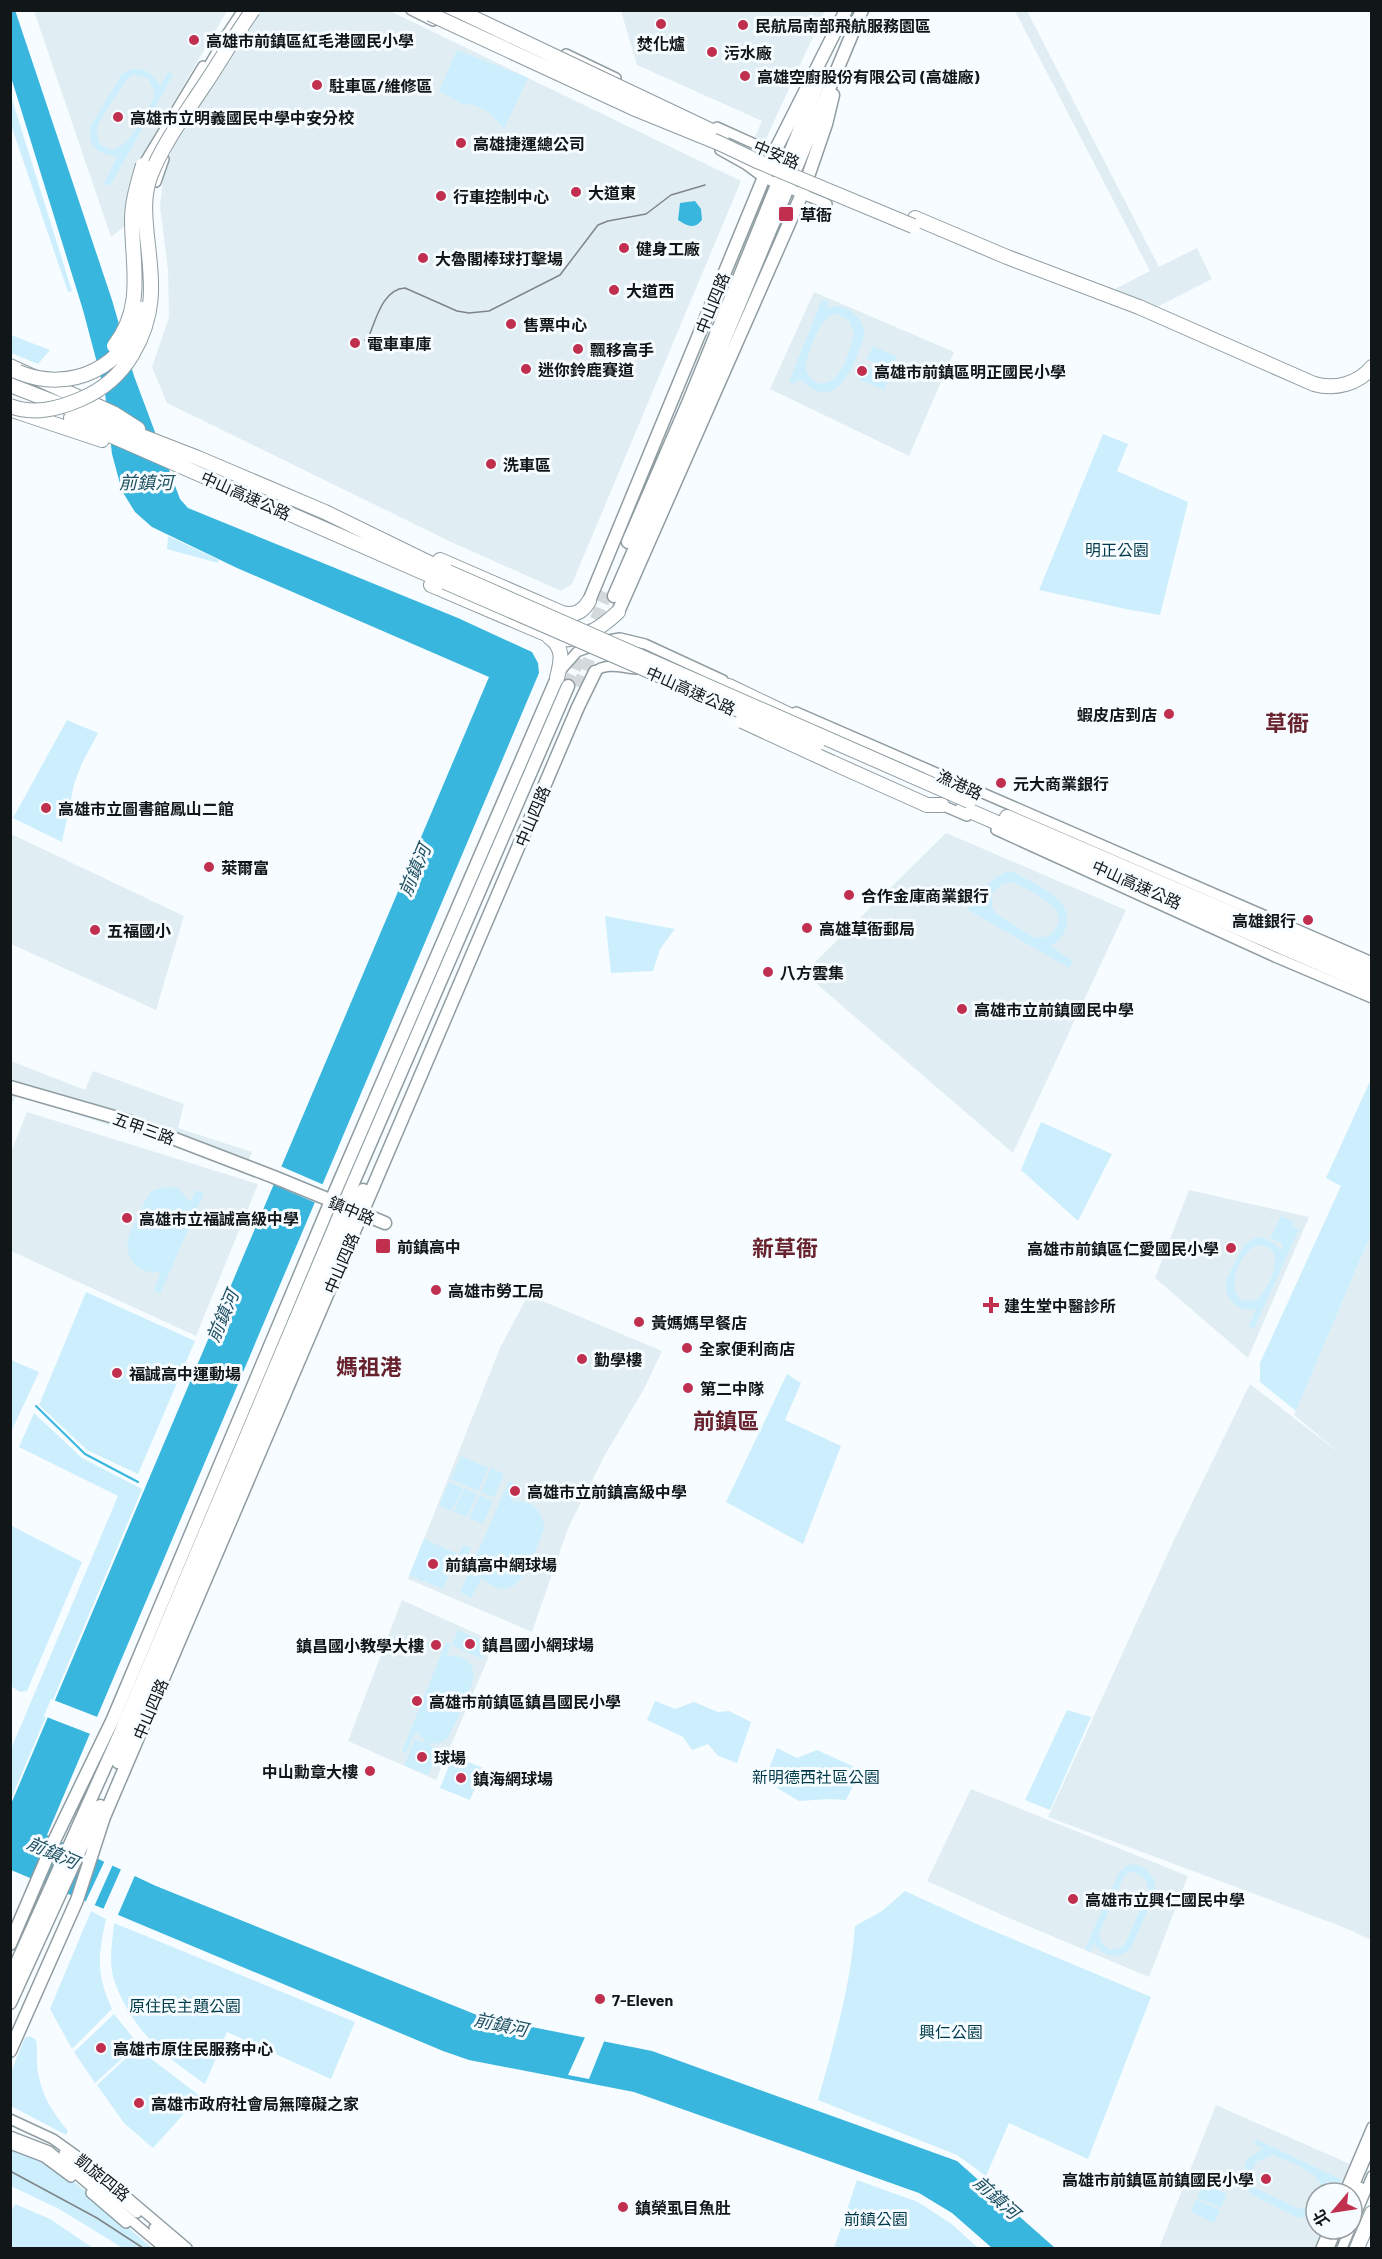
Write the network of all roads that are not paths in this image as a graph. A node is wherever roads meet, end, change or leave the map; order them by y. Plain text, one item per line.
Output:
1 (238, 10) edge
2 (245, 10) edge
3 (253, 10) edge
4 (411, 10) edge
5 (424, 10) edge
6 (434, 10) edge
7 (445, 10) edge
8 (457, 10) edge
9 (847, 10) edge
10 (862, 10) edge
11 (468, 19) edge
12 (841, 61) junction
13 (687, 135) junction
14 (720, 139) junction
15 (774, 153) junction
16 (792, 161) junction
17 (143, 165) joint
18 (811, 169) junction
19 (764, 178) junction
20 (156, 182) joint
21 (782, 186) junction
22 (802, 194) junction
23 (914, 222) junction
24 (1371, 367) edge
25 (10, 368) edge
26 (26, 376) junction
27 (1371, 380) edge
28 (10, 385) edge
29 (10, 395) edge
30 (10, 407) edge
31 (27, 411) junction
32 (160, 443) junction
33 (150, 454) junction
34 (324, 512) junction
35 (326, 531) junction
36 (447, 577) junction
37 (610, 595) tunnel mouth
38 (590, 601) joint
39 (618, 612) joint
40 (549, 637) junction
41 (595, 672) joint
42 (685, 682) junction
43 (568, 684) junction
44 (957, 783) junction
45 (942, 805) junction
46 (1371, 962) edge
47 (1371, 974) edge
48 (1371, 986) edge
49 (1371, 998) edge
50 (10, 1087) edge
51 (342, 1205) junction
52 (385, 1223) dead end
53 (75, 1848) junction
54 (55, 1893) junction
55 (10, 1944) edge
56 (10, 1957) edge
57 (10, 1978) edge
58 (10, 2003) edge
59 (10, 2036) edge
60 (10, 2051) edge
61 (10, 2119) edge
62 (10, 2124) edge
63 (1371, 2127) edge
64 (10, 2136) edge
65 (10, 2144) edge
66 (1371, 2144) edge
67 (1371, 2160) edge
68 (1371, 2176) edge
69 (1349, 2181) edge
70 (1356, 2181) edge
71 (1363, 2181) edge
72 (1364, 2194) edge
73 (1371, 2213) edge
74 (1371, 2226) edge
75 (155, 2248) edge
76 (164, 2248) edge
77 (177, 2248) edge
78 (187, 2248) edge
79 (1356, 2248) edge
80 (1362, 2248) edge

1 - 17 street
2 - 20 street
2 - 26 highway, bridge
3 - 31 highway, bridge
4 - 13 street, 中安路
5 - 14 highway, bridge
6 - 14 highway, bridge
7 - 14 highway, bridge
8 - 14 highway, bridge
9 - 15 main road, 中山四路
9 - 16 main road, 中山四路
10 - 12 main road, 中山四路
11 - 13 street, 中安路
11 - 15 street, 中安路
12 - 16 main road, 中山四路
12 - 18 main road, 中山四路
13 - 19 street, 中安路
14 - 23 highway
15 - 16 street, 中安路
15 - 19 main road, 中山四路
16 - 18 street, 中安路
16 - 21 main road, 中山四路
17 - 26 highway, bridge
18 - 22 main road, 中山四路
18 - 22 street, 中安路
19 - 21 street, 中安路
19 - 38 main road, 中山四路
20 - 31 highway, bridge
21 - 22 street, 中安路
21 - 37 main road, 中山四路
22 - 39 main road, 中山四路
23 - 24 highway
23 - 27 highway
25 - 26 highway, bridge
25 - 32 highway
28 - 32 highway, 中山高速公路
29 - 33 highway, 中山高速公路, bridge
30 - 31 highway, bridge
30 - 33 highway
32 - 34 highway, 中山高速公路
33 - 35 highway, 中山高速公路
34 - 36 highway, 中山高速公路
34 - 38 highway
35 - 36 highway, 中山高速公路
35 - 40 highway
36 - 42 highway, 中山高速公路, bridge
39 - 40 highway
40 - 43 highway
41 - 45 street, 漁港路
41 - 51 main road, 中山四路
42 - 44 highway, bridge
42 - 45 highway, bridge
42 - 47 highway, 中山高速公路, bridge
42 - 48 highway, 中山高速公路, bridge
43 - 44 street, 漁港路
43 - 51 main road, 中山四路
43 - 51 main road, 中山四路
44 - 46 street, 漁港路
45 - 49 street, 漁港路
50 - 51 main road, 五甲三路
51 - 52 main road, 鎮中路
51 - 53 main road, 中山四路
51 - 53 main road, 中山四路
51 - 53 main road, 中山四路
51 - 53 main road, 中山四路
53 - 54 main road
53 - 54 main road
53 - 54 main road
54 - 55 main road
54 - 56 main road
54 - 57 main road
54 - 58 main road
54 - 59 main road
54 - 60 main road
61 - 78 street, 凱旋四路
62 - 77 street, 凱旋四路
63 - 69 street
64 - 76 street, 凱旋四路
65 - 75 street, 凱旋四路
66 - 70 street
67 - 71 street
68 - 72 street
73 - 79 highway
74 - 80 highway

